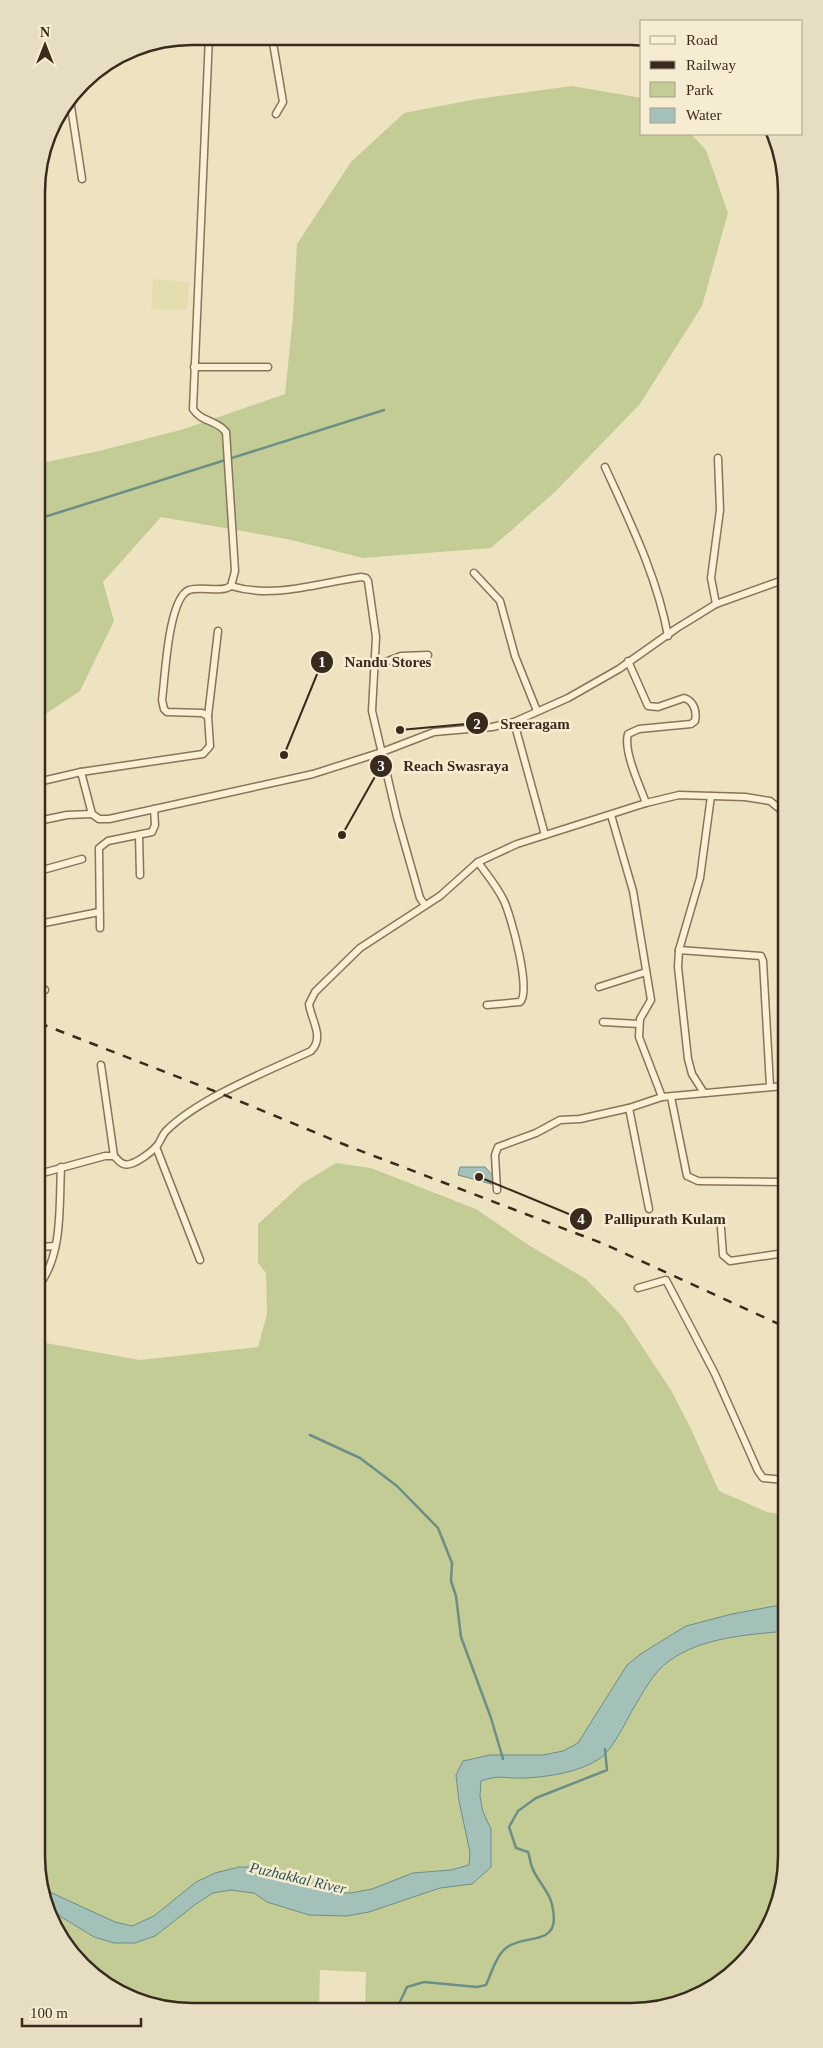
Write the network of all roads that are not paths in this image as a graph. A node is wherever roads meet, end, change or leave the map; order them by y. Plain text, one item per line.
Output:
1 (209, 45) edge
2 (273, 45) edge
3 (71, 108) edge
4 (276, 114) dead end
5 (82, 179) dead end
6 (194, 367) junction
7 (268, 367) dead end
8 (718, 458) dead end
9 (605, 467) dead end
10 (474, 573) dead end
11 (778, 582) edge
12 (231, 586) junction
13 (716, 604) junction
14 (218, 631) dead end
15 (668, 636) junction
16 (428, 655) dead end
17 (628, 662) junction
18 (375, 666) junction
19 (537, 711) junction
20 (208, 716) junction
21 (514, 722) junction
22 (382, 752) junction
23 (81, 772) junction
24 (45, 780) edge
25 (711, 796) junction
26 (646, 802) junction
27 (154, 808) junction
28 (778, 808) edge
29 (92, 814) junction
30 (611, 815) junction
31 (45, 820) edge
32 (139, 835) junction
33 (545, 835) junction
34 (82, 860) dead end
35 (478, 862) junction
36 (45, 869) edge
37 (140, 875) dead end
38 (425, 905) junction
39 (99, 912) junction
40 (45, 923) edge
41 (100, 928) dead end
42 (679, 950) junction
43 (646, 972) junction
44 (599, 987) dead end
45 (487, 1005) dead end
46 (603, 1022) dead end
47 (639, 1024) junction
48 (101, 1065) dead end
49 (770, 1086) junction
50 (778, 1086) edge
51 (704, 1093) junction
52 (662, 1097) junction
53 (671, 1097) junction
54 (630, 1108) junction
55 (156, 1147) junction
56 (114, 1156) junction
57 (61, 1167) junction
58 (45, 1172) edge
59 (778, 1182) edge
60 (497, 1190) dead end
61 (649, 1208) dead end
62 (721, 1228) dead end
63 (55, 1246) junction
64 (45, 1247) edge
65 (778, 1254) edge
66 (200, 1260) dead end
67 (45, 1277) edge
68 (638, 1288) dead end
69 (778, 1479) edge

1 - 6 street
2 - 4 street
3 - 5 street
6 - 7 street
6 - 12 street
8 - 13 street
9 - 15 street
10 - 19 street
11 - 13 street
12 - 18 street
12 - 20 street
13 - 15 street
14 - 20 street
15 - 17 street
16 - 18 street
17 - 19 street
17 - 26 street
18 - 22 street
19 - 21 street
20 - 23 street
21 - 22 street
21 - 33 street
22 - 27 street
22 - 38 street
23 - 24 street
23 - 29 street
25 - 26 street
25 - 28 street
25 - 42 street
26 - 30 street
27 - 29 street
27 - 32 street
29 - 31 street
30 - 33 street
30 - 43 street
32 - 37 street
32 - 39 street
33 - 35 street
34 - 36 street
35 - 38 street
35 - 45 street
38 - 55 street
39 - 40 street
39 - 41 street
42 - 49 street
42 - 51 street
43 - 44 street
43 - 47 street
46 - 47 street
47 - 52 street
48 - 56 street
49 - 50 street
49 - 51 street
51 - 53 street
52 - 53 street
52 - 54 street
53 - 59 street
54 - 60 street
54 - 61 street
55 - 56 street
55 - 66 street
56 - 57 street
57 - 58 street
57 - 63 street
62 - 65 street
63 - 64 street
63 - 67 street
68 - 69 street

